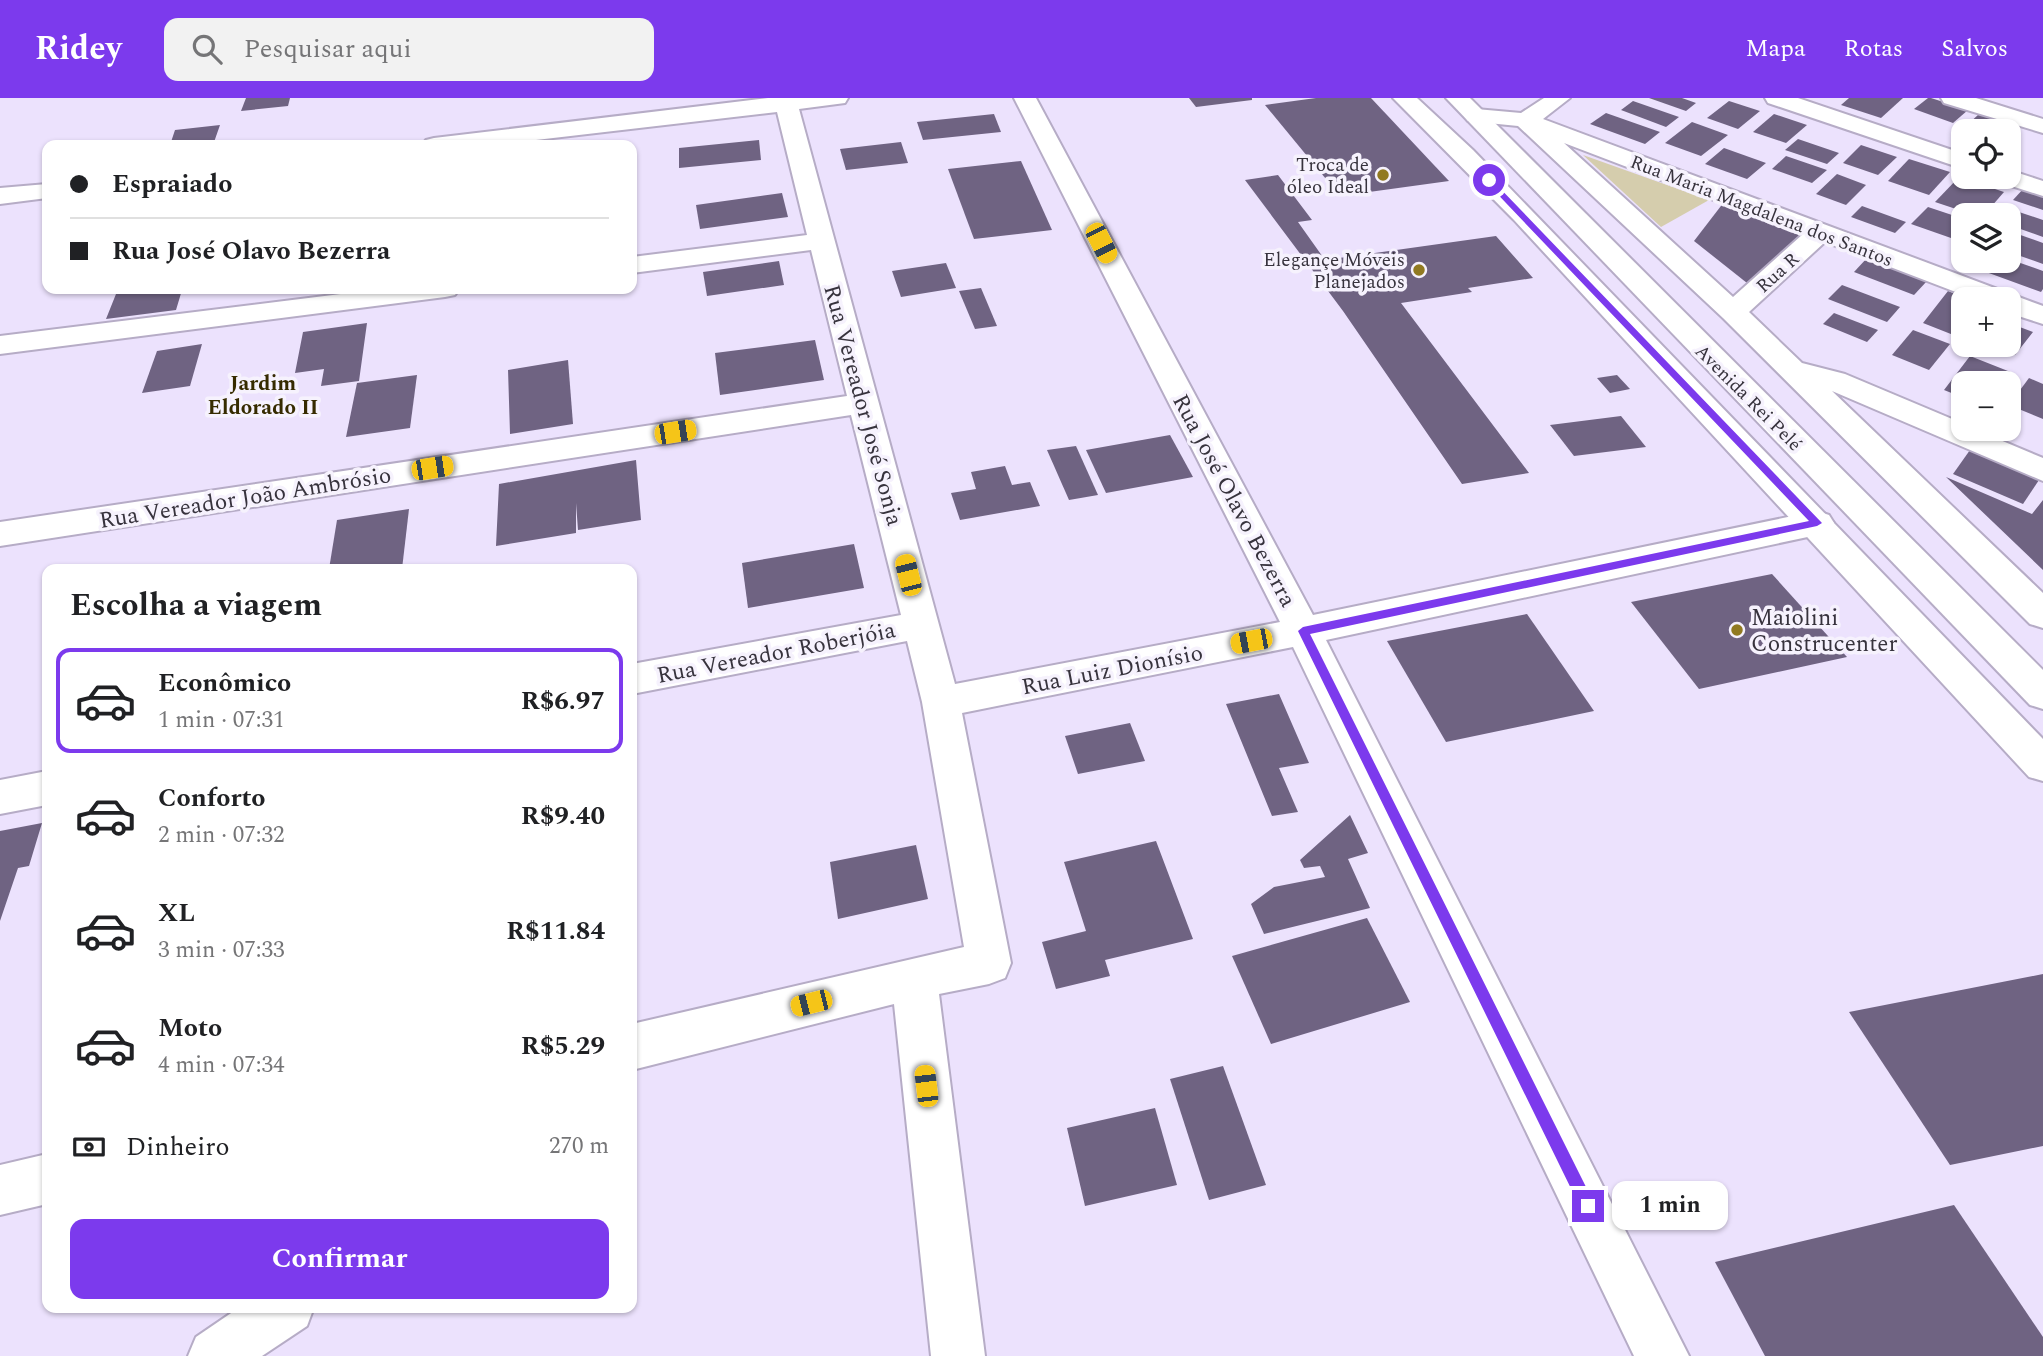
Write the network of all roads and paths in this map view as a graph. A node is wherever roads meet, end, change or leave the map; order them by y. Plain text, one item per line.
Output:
1 (837, 98) edge
2 (1025, 98) edge
3 (1404, 98) edge
4 (1559, 98) edge
5 (1776, 98) edge
6 (1952, 98) edge
7 (783, 101) edge
8 (1466, 107) edge
9 (1525, 120) junction
10 (2043, 126) edge
11 (474, 140) edge
12 (1951, 158) edge
13 (2021, 181) edge
14 (2043, 189) edge
15 (42, 192) edge
16 (0, 196) edge
17 (1821, 232) junction
18 (822, 241) junction
19 (637, 264) edge
20 (1966, 287) edge
21 (405, 294) edge
22 (2021, 308) edge
23 (1733, 312) junction
24 (2043, 316) edge
25 (0, 345) edge
26 (1788, 368) junction
27 (864, 403) junction
28 (2043, 470) edge
29 (1817, 523) junction
30 (0, 534) edge
31 (2043, 615) edge
32 (921, 625) junction
33 (1303, 631) junction
34 (637, 678) edge
35 (2043, 694) edge
36 (941, 702) junction
37 (2043, 765) edge
38 (42, 789) edge
39 (0, 797) edge
40 (914, 978) junction
41 (637, 1046) edge
42 (42, 1181) edge
43 (0, 1190) edge
44 (279, 1313) edge
45 (215, 1356) edge
46 (958, 1356) edge
47 (1662, 1356) edge

1 - 7 street
2 - 33 street, Rua José Olavo Bezerra
3 - 29 street, Avenida Rei Pelé
4 - 9 street
5 - 12 street
6 - 10 street
7 - 11 street
7 - 18 street, Rua Vereador José Sonja
8 - 9 street, Rua Maria Magdalena dos Santos
8 - 35 street, Avenida Rei Pelé
9 - 17 street, Rua Maria Magdalena dos Santos
9 - 23 street
13 - 14 street
15 - 16 street
17 - 20 street, Rua Maria Magdalena dos Santos
17 - 23 street, Rua R
18 - 19 street
18 - 27 street, Rua Vereador José Sonja
21 - 25 street
22 - 24 street
23 - 26 street
26 - 28 street
26 - 31 street
27 - 30 street, Rua Vereador João Ambrósio
27 - 32 street, Rua Vereador José Sonja
29 - 33 street, Rua Luiz Dionísio
29 - 37 street, Avenida Rei Pelé
32 - 34 street, Rua Vereador Roberjóia
32 - 36 street, Rua Vereador José Sonja
33 - 36 street, Rua Luiz Dionísio
33 - 47 street, Rua José Olavo Bezerra
36 - 40 street, Rua Vereador José Sonja
38 - 39 street
40 - 41 street
40 - 46 street
42 - 43 street
44 - 45 street

